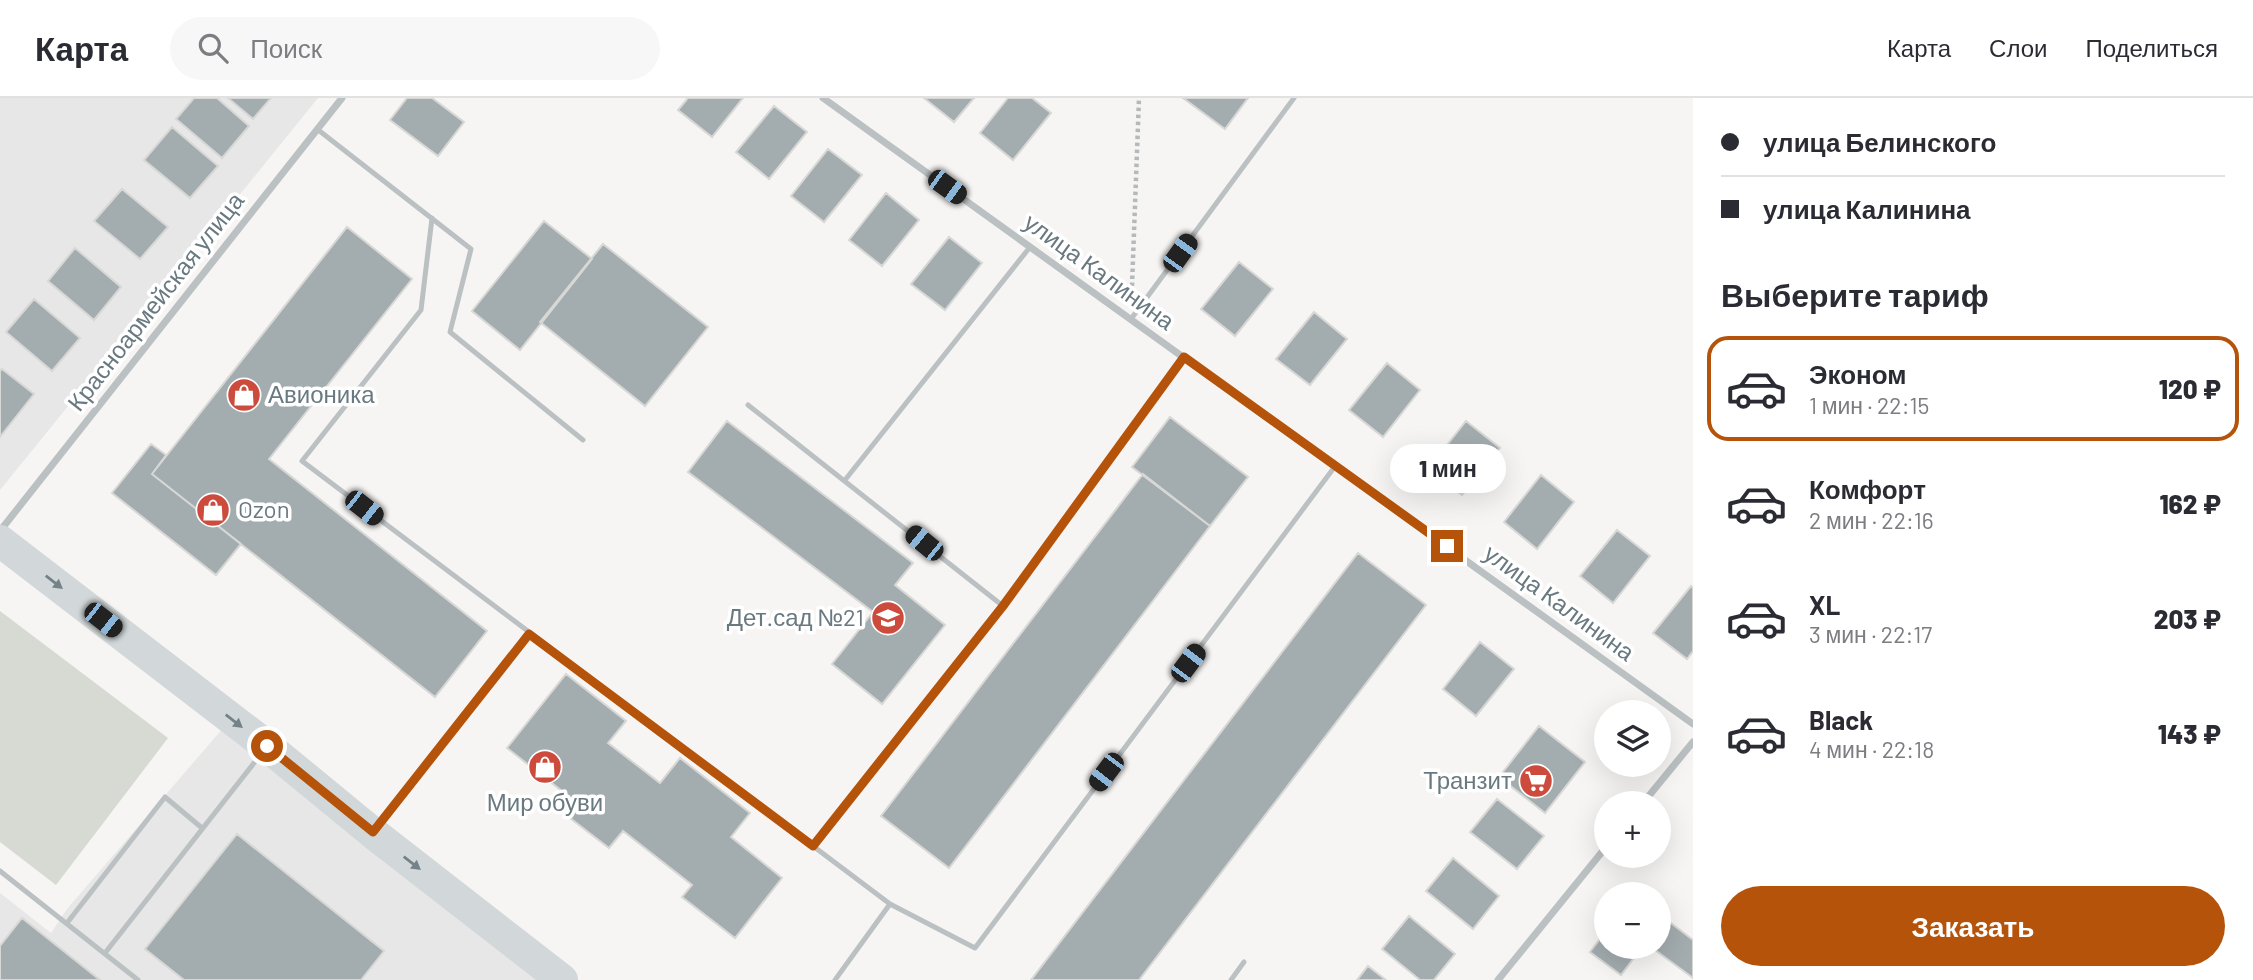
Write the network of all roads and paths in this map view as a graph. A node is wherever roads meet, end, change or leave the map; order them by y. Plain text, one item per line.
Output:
1 (342, 98) edge
2 (823, 98) edge
3 (1139, 98) edge
4 (1294, 98) edge
5 (317, 129) junction
6 (432, 218) junction
7 (1030, 247) junction
8 (1131, 319) junction
9 (1184, 357) junction
10 (748, 405) dead end
11 (583, 440) dead end
12 (1336, 465) junction
13 (845, 480) junction
14 (0, 531) edge
15 (0, 541) edge
16 (1003, 606) junction
17 (529, 634) junction
18 (1693, 724) edge
19 (1693, 741) edge
20 (267, 746) junction
21 (1653, 791) edge
22 (202, 828) junction
23 (373, 832) junction
24 (813, 846) junction
25 (1594, 862) edge
26 (0, 871) edge
27 (890, 904) junction
28 (67, 923) junction
29 (105, 953) junction
30 (1244, 962) dead end
31 (138, 980) edge
32 (562, 980) edge
33 (835, 980) edge
34 (1231, 980) edge
35 (1498, 980) edge

1 - 5 street, Красноармейская улица
2 - 7 street, улица Калинина
3 - 8 path
4 - 8 lane
5 - 6 lane
5 - 14 street, Красноармейская улица
6 - 11 lane
6 - 17 lane
7 - 8 street, улица Калинина
7 - 13 lane
8 - 9 street, улица Калинина
9 - 12 street, улица Калинина
9 - 16 lane
10 - 13 lane
12 - 18 street, улица Калинина
12 - 27 lane
13 - 16 lane
15 -> 20 street
16 - 24 lane
17 - 23 lane
17 - 24 lane
19 - 21 street
20 - 22 lane
20 - 23 street
22 - 28 lane
22 - 29 lane
23 -> 32 street
24 - 27 lane
25 - 35 street
26 - 28 lane
27 - 33 lane
28 - 29 lane
29 - 31 lane
30 - 34 lane

